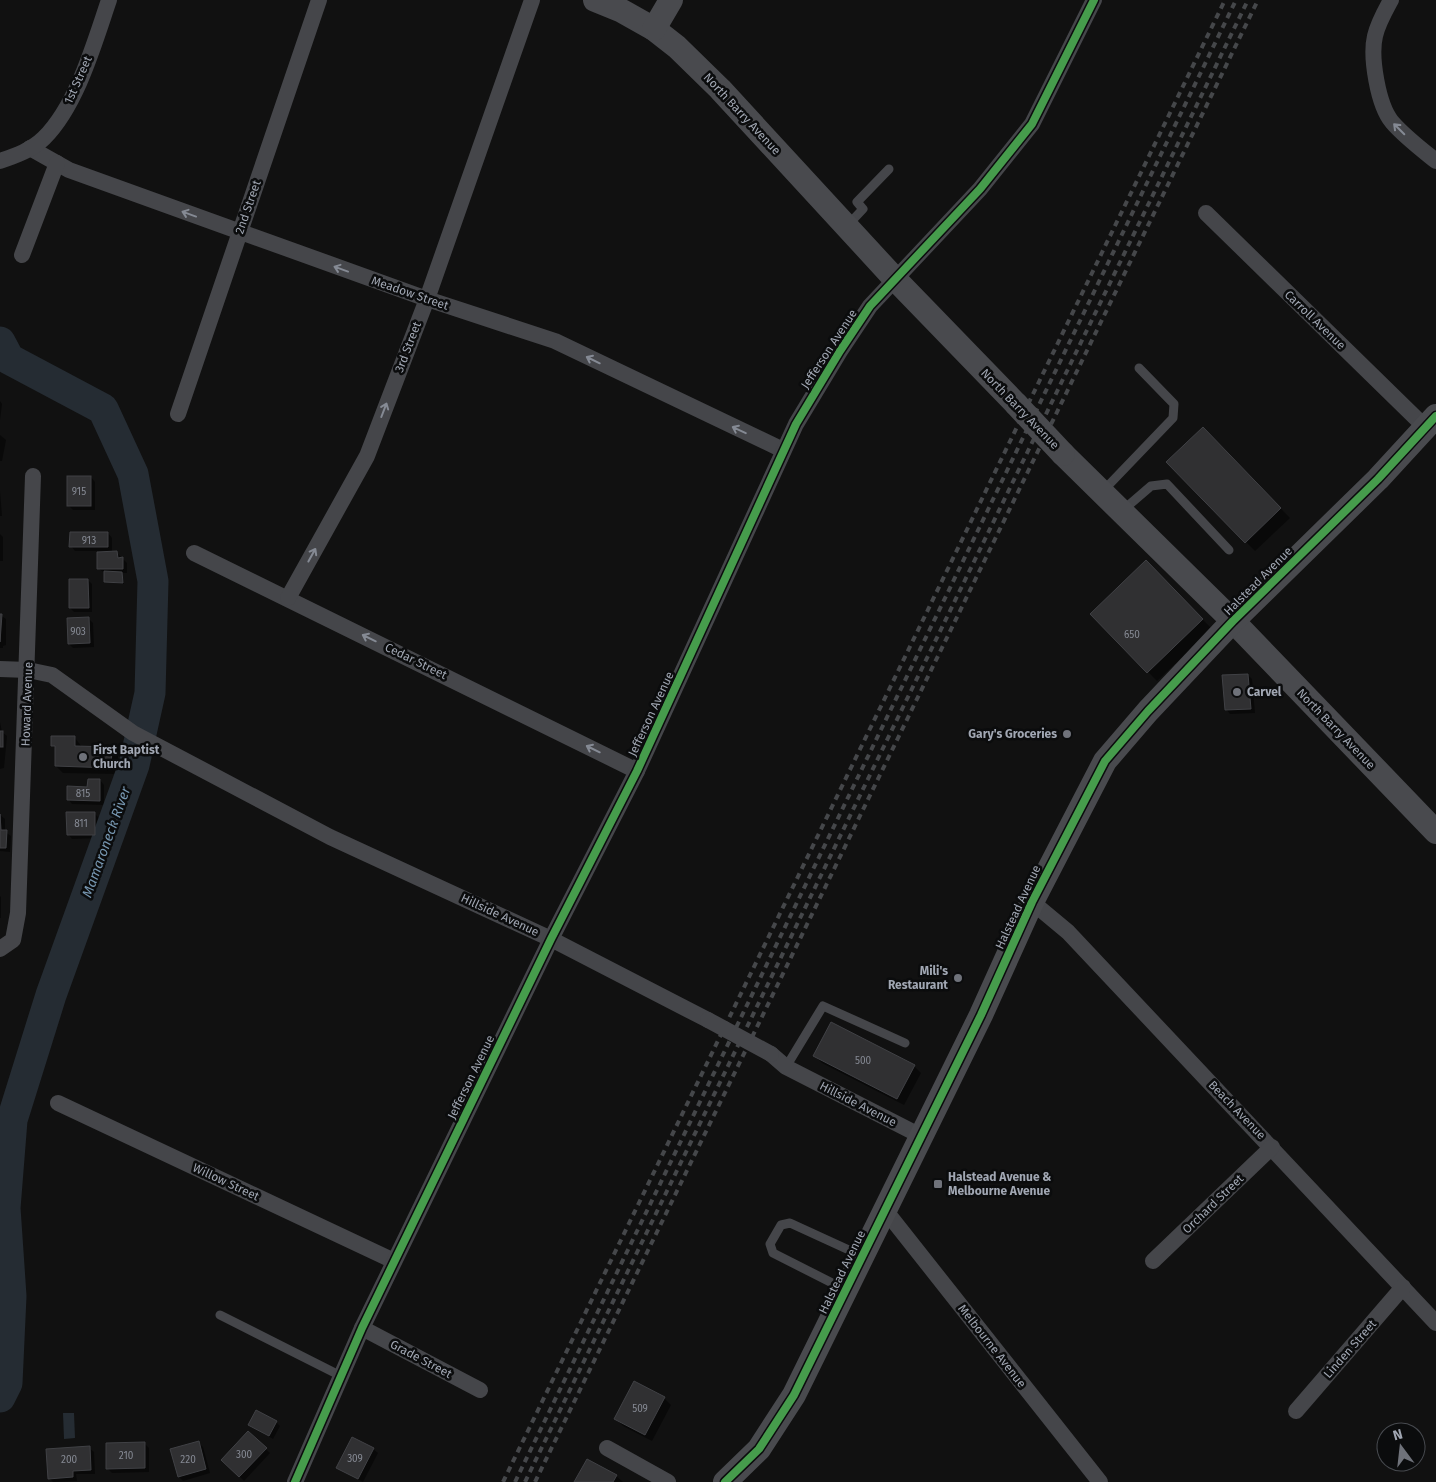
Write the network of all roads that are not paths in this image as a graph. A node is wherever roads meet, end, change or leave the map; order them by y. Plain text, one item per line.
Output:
1 (109, 0) edge
2 (319, 0) edge
3 (532, 0) edge
4 (595, 0) edge
5 (671, 0) edge
6 (1390, 0) edge
7 (1089, 3) edge
8 (654, 29) junction
9 (30, 148) junction
10 (0, 161) edge
11 (1436, 161) edge
12 (57, 163) junction
13 (889, 169) dead end
14 (1206, 214) dead end
15 (847, 226) junction
16 (239, 232) junction
17 (22, 255) dead end
18 (895, 279) junction
19 (427, 299) junction
20 (1139, 368) dead end
21 (178, 414) dead end
22 (1430, 421) edge
23 (784, 450) junction
24 (33, 476) dead end
25 (1102, 492) junction
26 (1122, 512) junction
27 (1229, 550) dead end
28 (194, 553) dead end
29 (288, 598) junction
30 (1233, 621) junction
31 (0, 669) edge
32 (28, 670) junction
33 (637, 771) junction
34 (1436, 832) edge
35 (1032, 902) junction
36 (551, 939) junction
37 (0, 948) edge
38 (905, 1043) dead end
39 (786, 1067) junction
40 (58, 1103) dead end
41 (921, 1136) junction
42 (1272, 1147) junction
43 (884, 1210) junction
44 (862, 1256) junction
45 (394, 1261) junction
46 (1153, 1261) dead end
47 (1403, 1287) junction
48 (846, 1289) junction
49 (220, 1315) dead end
50 (1436, 1323) edge
51 (362, 1328) junction
52 (340, 1376) junction
53 (480, 1390) dead end
54 (1296, 1410) dead end
55 (607, 1448) dead end
56 (295, 1482) edge
57 (668, 1482) edge
58 (725, 1482) edge
59 (1100, 1482) edge

1 - 9 street, 1st Street
2 - 16 street, 2nd Street
3 - 19 street, 3rd Street
4 - 8 street, North Barry Avenue
5 - 8 street
11 -> 6 street
7 - 18 street, Jefferson Avenue
8 - 15 street, North Barry Avenue
9 - 10 street
9 - 12 street, Meadow Street
16 -> 12 street, Meadow Street
12 - 17 street
13 - 15 lane
14 - 22 street, Carroll Avenue
15 - 18 street, North Barry Avenue
19 -> 16 street, Meadow Street
16 - 21 street, 2nd Street
18 - 23 street, Jefferson Avenue
18 - 25 street, North Barry Avenue, bridge
23 -> 19 street, Meadow Street
29 -> 19 street, 3rd Street
20 - 25 lane
22 - 30 street, Halstead Avenue
23 - 33 street, Jefferson Avenue
24 - 32 street, Howard Avenue
25 - 26 street, North Barry Avenue
26 - 27 lane
26 - 30 street, North Barry Avenue
28 - 29 street, Cedar Street
33 -> 29 street, Cedar Street
30 - 34 street, North Barry Avenue
30 - 35 street, Halstead Avenue
31 - 32 street, Hillside Avenue
32 - 36 street, Hillside Avenue
32 - 37 street, Howard Avenue
33 - 36 street, Jefferson Avenue
35 - 41 street, Halstead Avenue
35 - 42 street, Beach Avenue
36 - 39 street, Hillside Avenue, bridge
36 - 45 street, Jefferson Avenue
38 - 39 lane
39 - 41 street, Hillside Avenue
40 - 45 street, Willow Street
41 - 43 street, Halstead Avenue
42 - 46 street, Orchard Street
42 - 47 street, Beach Avenue
43 - 44 street, Halstead Avenue
43 - 59 street, Melbourne Avenue
44 - 48 street, Halstead Avenue
44 - 48 lane
45 - 51 street, Jefferson Avenue
47 - 50 street, Beach Avenue
47 - 54 street, Linden Street
48 - 58 street, Halstead Avenue
49 - 52 lane
51 - 52 street, Jefferson Avenue
51 - 53 street, Grade Street
52 - 56 street, Jefferson Avenue
55 - 57 street

